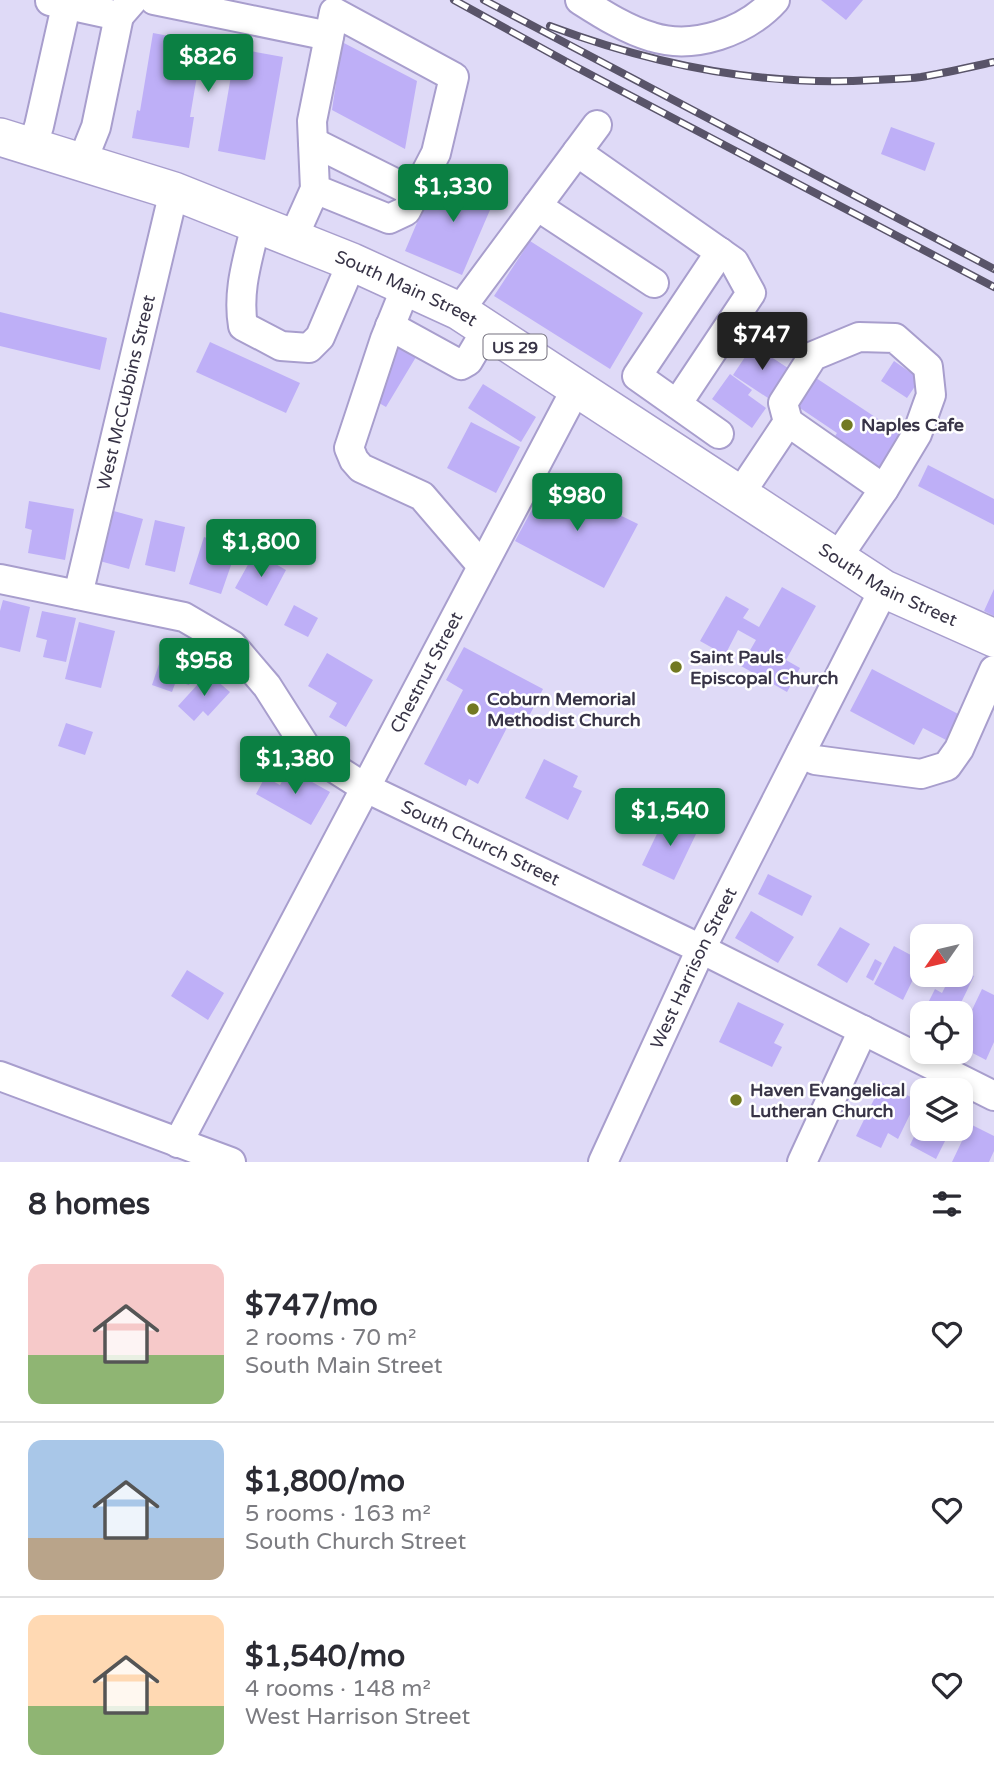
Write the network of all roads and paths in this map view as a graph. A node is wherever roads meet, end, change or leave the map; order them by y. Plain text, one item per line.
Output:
1 (154, 0) edge
2 (580, 0) edge
3 (775, 0) edge
4 (56, 3) edge
5 (126, 8) edge
6 (329, 16) edge
7 (597, 125) dead end
8 (16, 142) edge
9 (313, 142) junction
10 (577, 152) junction
11 (82, 162) junction
12 (315, 189) junction
13 (174, 191) junction
14 (415, 193) junction
15 (537, 206) junction
16 (256, 224) junction
17 (293, 239) junction
18 (720, 252) junction
19 (352, 262) junction
20 (654, 283) dead end
21 (406, 287) junction
22 (473, 320) junction
23 (390, 326) junction
24 (578, 387) junction
25 (698, 419) junction
26 (788, 422) junction
27 (676, 452) junction
28 (884, 489) junction
29 (740, 495) junction
30 (837, 558) junction
31 (482, 566) junction
32 (0, 579) edge
33 (884, 589) junction
34 (78, 595) junction
35 (994, 638) edge
36 (994, 670) edge
37 (801, 753) junction
38 (364, 787) junction
39 (702, 949) junction
40 (863, 1030) junction
41 (0, 1076) edge
42 (994, 1096) edge
43 (178, 1143) junction
44 (230, 1162) edge
45 (603, 1162) edge
46 (802, 1162) edge

1 - 6 street
2 - 3 street
4 - 5 street
4 - 8 street
5 - 11 street
6 - 9 street
6 - 14 street
7 - 10 street
8 - 11 main road, South Main Street / US 29
9 - 12 street
9 - 14 street
10 - 15 street
10 - 18 street
11 - 13 main road, South Main Street / US 29
12 - 14 street
12 - 17 street
13 - 16 main road, South Main Street / US 29
13 - 34 street, West McCubbins Street
15 - 20 street
15 - 22 street
16 - 17 main road, South Main Street / US 29
16 - 19 street
17 - 19 main road, South Main Street / US 29
18 - 25 street
18 - 25 street
19 - 21 main road, South Main Street / US 29
21 - 22 main road, South Main Street / US 29
21 - 23 street
22 - 23 street
22 - 24 main road, South Main Street / US 29
23 - 31 street
24 - 27 main road, South Main Street / US 29
24 - 31 street, Chestnut Street
25 - 27 street
26 - 28 street
26 - 28 street
26 - 29 street
27 - 29 main road, South Main Street / US 29
28 - 30 street
29 - 30 main road, South Main Street / US 29
30 - 33 main road, South Main Street / US 29
31 - 38 street, Chestnut Street
32 - 34 street, South Church Street
33 - 35 main road, South Main Street / US 29
33 - 37 street, West Harrison Street
34 - 38 street, South Church Street
36 - 37 street
37 - 39 street, West Harrison Street
38 - 39 street, South Church Street
38 - 43 street, Chestnut Street
39 - 40 street, South Church Street
39 - 45 street, West Harrison Street
40 - 42 street, South Church Street
40 - 46 street
41 - 43 street
43 - 44 street

